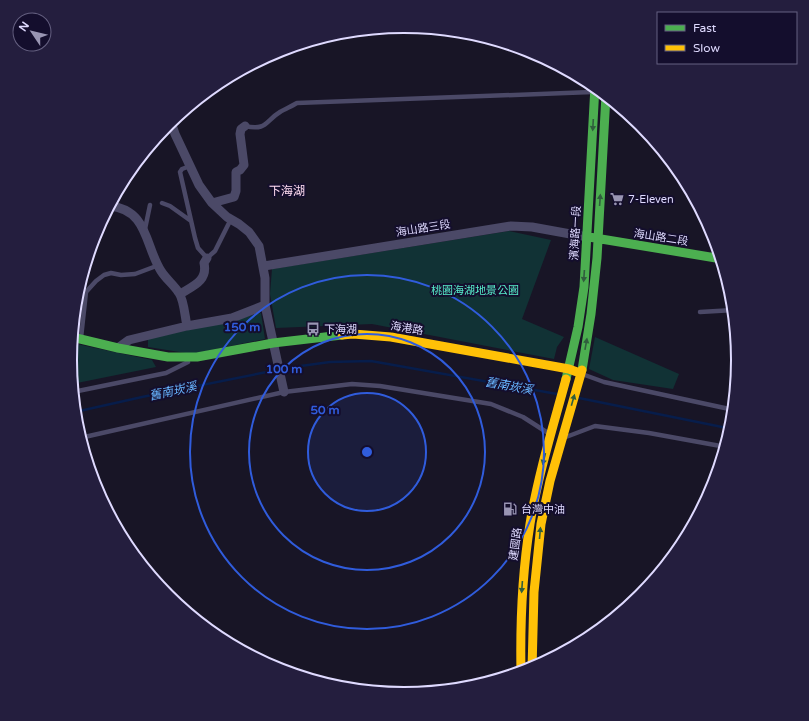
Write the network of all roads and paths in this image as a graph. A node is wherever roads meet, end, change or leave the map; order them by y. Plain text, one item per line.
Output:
1 (588, 89) edge
2 (594, 94) edge
3 (606, 102) edge
4 (245, 126) joint
5 (174, 128) edge
6 (190, 166) junction
7 (162, 203) dead end
8 (212, 204) junction
9 (150, 205) dead end
10 (115, 208) edge
11 (231, 219) junction
12 (191, 221) junction
13 (145, 231) junction
14 (587, 237) junction
15 (597, 239) junction
16 (207, 258) junction
17 (716, 258) edge
18 (159, 265) junction
19 (264, 266) junction
20 (180, 294) junction
21 (265, 306) junction
22 (728, 310) edge
23 (700, 312) dead end
24 (80, 321) edge
25 (187, 326) junction
26 (78, 338) edge
27 (273, 343) junction
28 (118, 348) junction
29 (197, 357) junction
30 (569, 369) junction
31 (580, 377) junction
32 (79, 391) edge
33 (284, 392) junction
34 (728, 409) edge
35 (555, 418) joint
36 (567, 422) joint
37 (550, 435) junction
38 (86, 437) edge
39 (561, 439) junction
40 (721, 446) edge
41 (532, 662) edge
42 (521, 667) edge

1 - 4 lane
2 -> 14 main road, 濱海路一段
15 -> 3 main road, 濱海路一段
4 - 8 street
5 - 6 street
6 - 8 street
6 - 12 lane
7 - 12 lane
8 - 11 street
9 - 13 lane
10 - 13 street
11 - 16 lane
11 - 19 street
12 - 16 lane
13 - 18 street
14 - 15 main road, 海山路二段
14 - 19 street, 海山路三段
14 -> 30 main road, 濱海路一段
15 - 17 main road, 海山路二段
31 -> 15 main road, 濱海路一段
16 - 20 street
18 - 20 street
18 - 24 lane
19 - 21 street
20 - 25 street
21 - 25 street
21 - 27 street
22 - 23 lane
25 - 28 street
26 - 28 main road, 海港路
27 - 29 main road, 海港路
27 - 30 main road, 海港路
27 - 33 street
28 - 29 main road, 海港路
29 - 32 lane
30 - 31 main road, 海港路
30 - 35 main road, 濱海路一段
31 - 34 lane, 海港路
36 -> 31 main road, 濱海路一段
33 - 37 lane
33 - 38 lane
35 - 37 main road, 建國路
36 - 39 main road, 建國路
37 - 39 lane
37 -> 42 main road, 建國路
39 - 40 lane
41 -> 39 main road, 建國路

